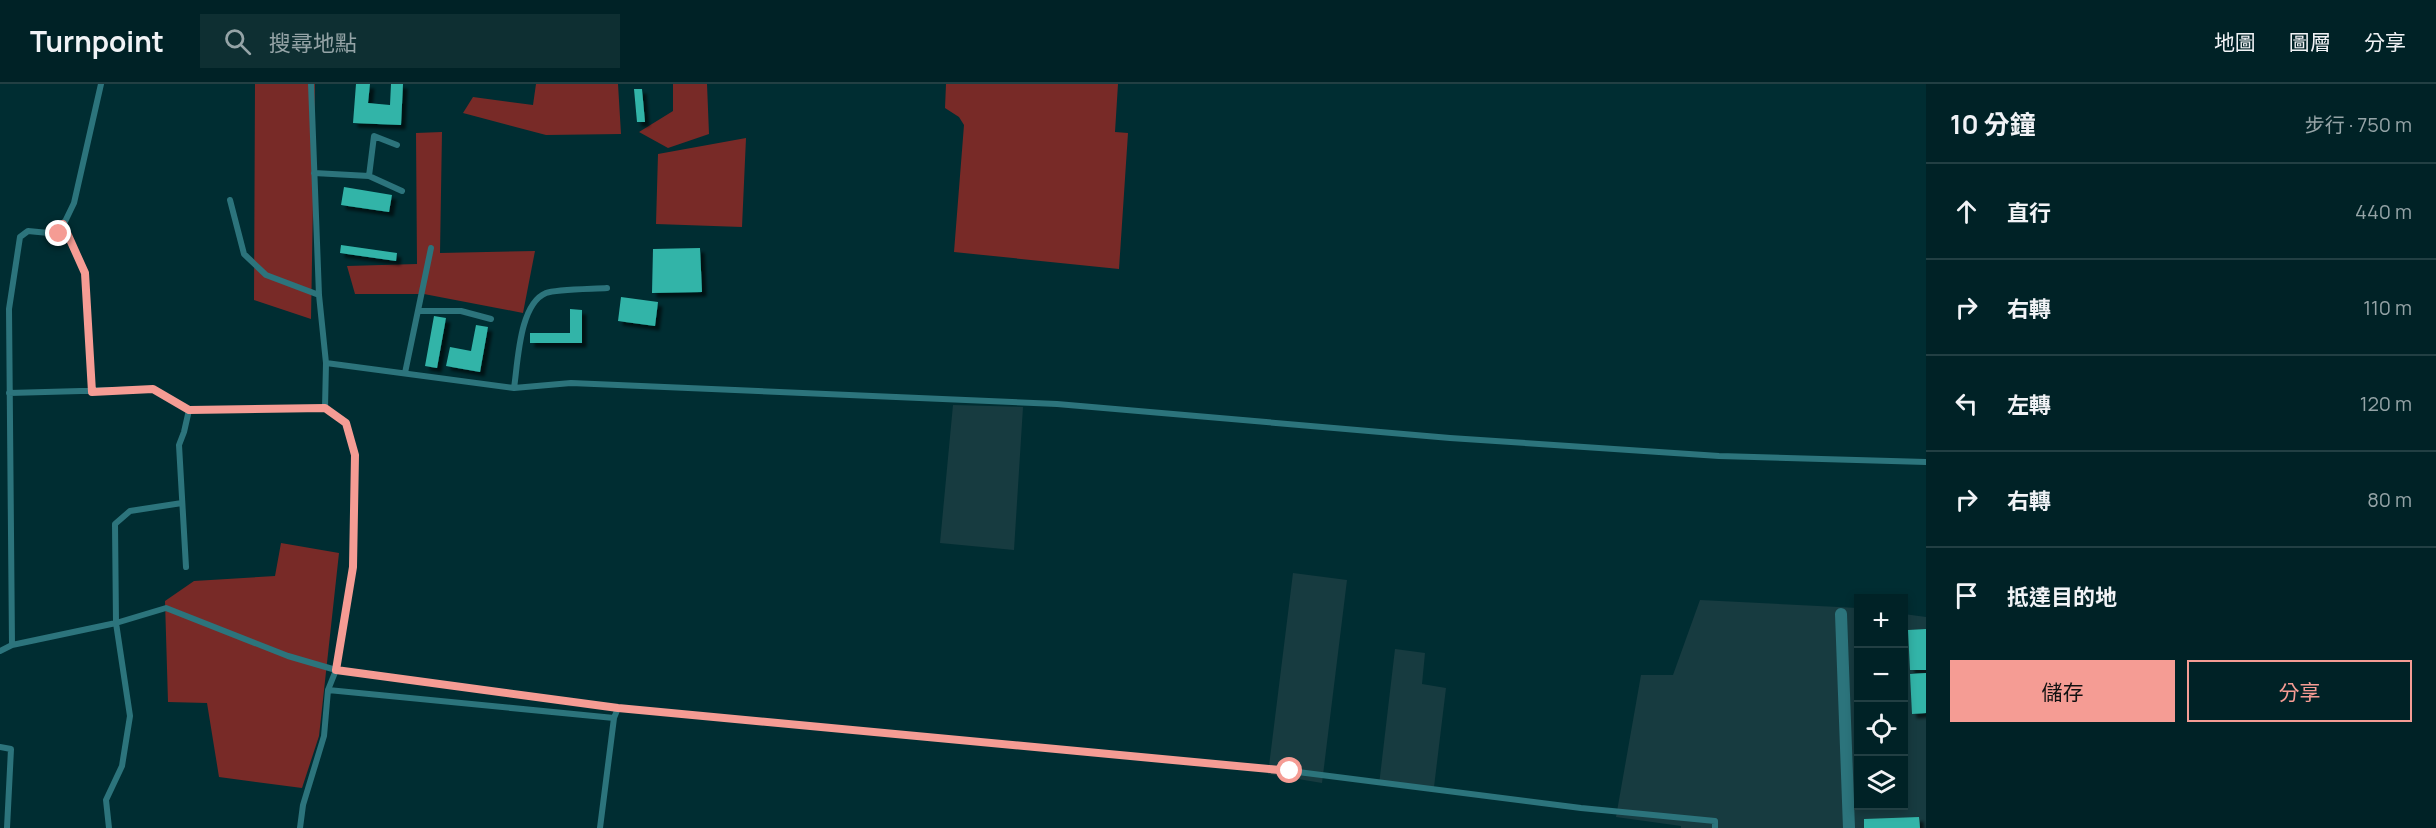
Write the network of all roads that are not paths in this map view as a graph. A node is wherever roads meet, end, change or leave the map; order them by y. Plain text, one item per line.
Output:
1 (102, 84) edge
2 (311, 84) edge
3 (397, 145) dead end
4 (314, 173) junction
5 (369, 176) junction
6 (402, 191) dead end
7 (230, 200) dead end
8 (63, 224) junction
9 (431, 248) dead end
10 (607, 288) dead end
11 (319, 295) junction
12 (418, 311) junction
13 (491, 319) dead end
14 (326, 363) junction
15 (405, 373) junction
16 (514, 388) junction
17 (92, 392) junction
18 (9, 393) junction
19 (325, 408) junction
20 (189, 410) junction
21 (1926, 462) edge
22 (182, 502) junction
23 (186, 567) dead end
24 (1841, 614) dead end
25 (116, 622) junction
26 (12, 645) junction
27 (0, 651) edge
28 (336, 670) junction
29 (328, 690) junction
30 (618, 708) junction
31 (614, 718) junction
32 (0, 747) edge
33 (7, 828) edge
34 (109, 828) edge
35 (300, 828) edge
36 (600, 828) edge
37 (1715, 828) edge
38 (1849, 828) edge

1 - 8 lane
2 - 4 lane
3 - 5 lane
4 - 5 lane
4 - 11 lane
5 - 6 lane
7 - 11 lane
8 - 17 lane
8 - 18 lane
9 - 12 lane
10 - 16 lane
11 - 14 lane
12 - 13 lane
12 - 15 lane
14 - 15 lane
14 - 19 lane
15 - 16 lane
16 - 21 lane
17 - 18 lane
17 - 20 lane
18 - 26 lane
19 - 20 lane
19 - 28 lane
20 - 22 lane
22 - 23 lane
22 - 25 lane
24 - 38 street
25 - 26 lane
25 - 28 lane
25 - 34 lane
26 - 27 lane
28 - 29 lane
28 - 30 lane
29 - 31 lane
29 - 35 lane
30 - 31 lane
30 - 37 lane
31 - 36 lane
32 - 33 lane

